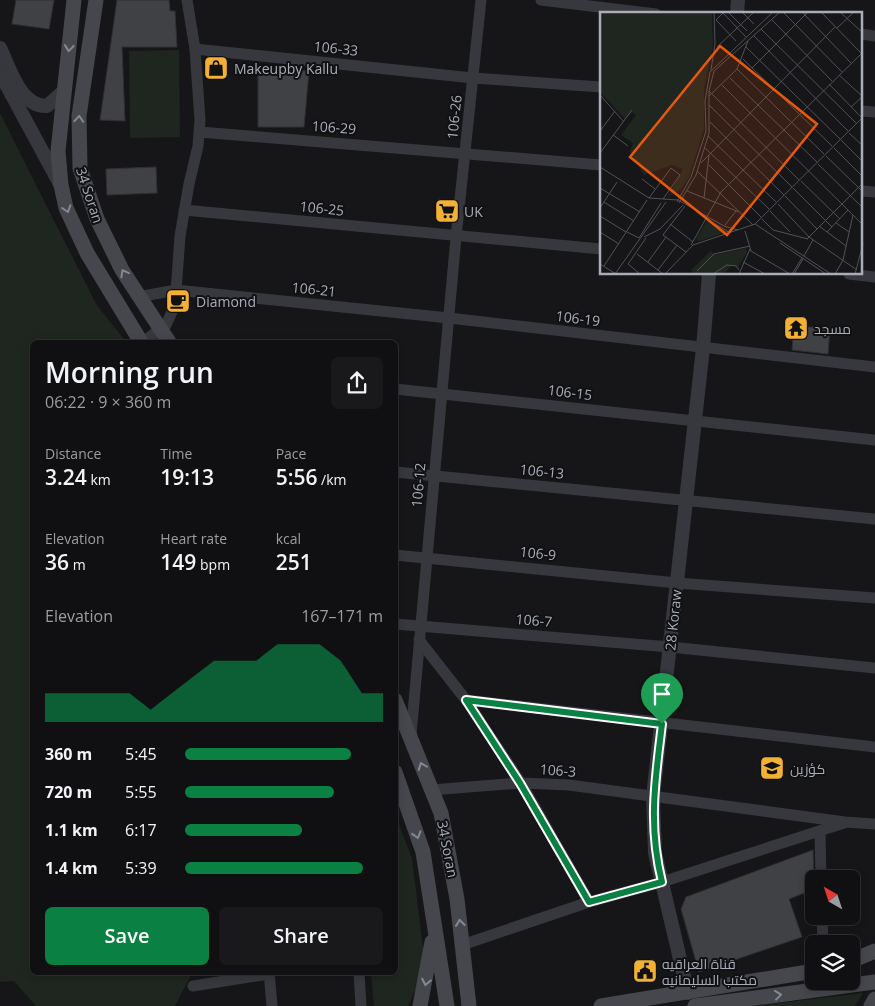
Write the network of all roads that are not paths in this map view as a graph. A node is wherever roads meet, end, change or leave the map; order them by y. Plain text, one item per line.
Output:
1 (74, 0) edge
2 (96, 0) edge
3 (187, 0) edge
4 (481, 0) edge
5 (541, 0) edge
6 (640, 12) edge
7 (862, 34) edge
8 (875, 36) edge
9 (0, 48) edge
10 (195, 49) junction
11 (0, 73) edge
12 (473, 78) junction
13 (600, 87) edge
14 (64, 91) junction
15 (20, 99) junction
16 (862, 111) edge
17 (875, 112) edge
18 (200, 132) junction
19 (465, 152) junction
20 (600, 164) edge
21 (61, 186) junction
22 (862, 190) edge
23 (875, 192) edge
24 (184, 210) junction
25 (456, 237) junction
26 (600, 249) edge
27 (709, 275) edge
28 (858, 275) edge
29 (875, 277) edge
30 (176, 290) junction
31 (138, 297) junction
32 (449, 318) junction
33 (165, 336) edge
34 (141, 340) edge
35 (150, 340) edge
36 (703, 348) junction
37 (875, 367) edge
38 (398, 389) edge
39 (442, 393) junction
40 (694, 422) junction
41 (875, 440) edge
42 (398, 472) edge
43 (434, 475) junction
44 (686, 500) junction
45 (875, 520) edge
46 (398, 555) edge
47 (427, 556) junction
48 (677, 583) junction
49 (875, 598) edge
50 (398, 624) edge
51 (421, 625) junction
52 (419, 640) junction
53 (670, 647) junction
54 (875, 668) edge
55 (466, 700) junction
56 (398, 707) edge
57 (662, 724) junction
58 (410, 736) junction
59 (875, 747) edge
60 (398, 781) edge
61 (520, 783) junction
62 (431, 790) junction
63 (653, 797) junction
64 (845, 822) junction
65 (875, 824) edge
66 (820, 832) junction
67 (822, 870) edge
68 (662, 882) junction
69 (589, 902) junction
70 (433, 923) junction
71 (462, 945) junction
72 (875, 951) edge
73 (860, 957) edge
74 (805, 973) edge
75 (257, 975) edge
76 (269, 975) edge
77 (359, 975) edge
78 (875, 982) edge
79 (193, 986) dead end
80 (875, 999) edge
81 (691, 1002) edge
82 (272, 1006) edge
83 (361, 1006) edge
84 (420, 1006) edge
85 (447, 1006) edge
86 (469, 1006) edge
87 (601, 1006) edge
88 (870, 1006) edge

1 -> 14 main road, 34 Soran
31 -> 2 main road, 34 Soran
3 - 10 street
4 - 12 street, 106-26
5 - 6 street
7 - 8 street
9 - 15 street
10 - 12 street, 106-33
10 - 18 street
11 - 15 street
12 - 13 street, 106-33
12 - 19 street, 106-26
14 - 15 street
14 - 21 main road, 34 Soran
15 - 21 street
16 - 17 street
18 - 19 street, 106-29
18 - 24 street
19 - 20 street, 106-29
19 - 25 street, 106-26
21 -> 34 main road, 34 Soran
22 - 23 street
24 - 25 street, 106-25
24 - 30 street
25 - 26 street, 106-25
25 - 32 street, 106-12
27 - 36 street, 28 Koraw
28 - 29 street
30 - 31 street, 106-21
30 - 32 street, 106-21
30 - 33 street
31 - 33 main road, 34 Soran
32 - 36 street, 106-19
32 - 39 street, 106-12
33 - 35 street
36 - 37 street, 106-19
36 - 40 street, 28 Koraw
38 - 39 street, 106-15
39 - 40 street, 106-15
39 - 43 street, 106-12
40 - 41 street, 106-15
40 - 44 street, 28 Koraw
42 - 43 street, 106-13
43 - 44 street, 106-13
43 - 47 street, 106-12
44 - 45 street, 106-13
44 - 48 street, 28 Koraw
46 - 47 street, 106-9
47 - 48 street, 106-9
47 - 51 street, 106-12
48 - 49 street, 106-9
48 - 53 street, 28 Koraw
50 - 51 street, 106-7
51 - 52 street, 106-12
51 - 53 street, 106-7
52 - 55 street
52 - 58 street, 106-12
53 - 54 street, 106-7
53 - 57 street, 28 Koraw
55 - 57 street
55 - 61 street
56 - 58 main road, 34 Soran
57 - 59 street
57 - 63 street, 28 Koraw
62 -> 58 main road, 34 Soran
60 -> 70 main road, 34 Soran
61 - 62 street, 106-3
61 - 63 street, 106-3
61 - 69 street
71 -> 62 main road, 34 Soran
63 - 64 street, 106-3
63 - 68 street, 28 Koraw
64 - 65 street, 106-3
64 - 66 street
66 - 67 street
66 - 68 street
68 - 69 street
68 - 81 street, 28 Koraw
69 - 71 street
70 -> 84 main road
70 - 85 main road, 34 Soran
71 - 86 main road, 34 Soran
72 - 73 main road
74 - 81 main road
75 - 79 street
76 - 82 street
77 - 83 street
81 -> 78 main road
80 - 88 main road
81 - 87 main road

